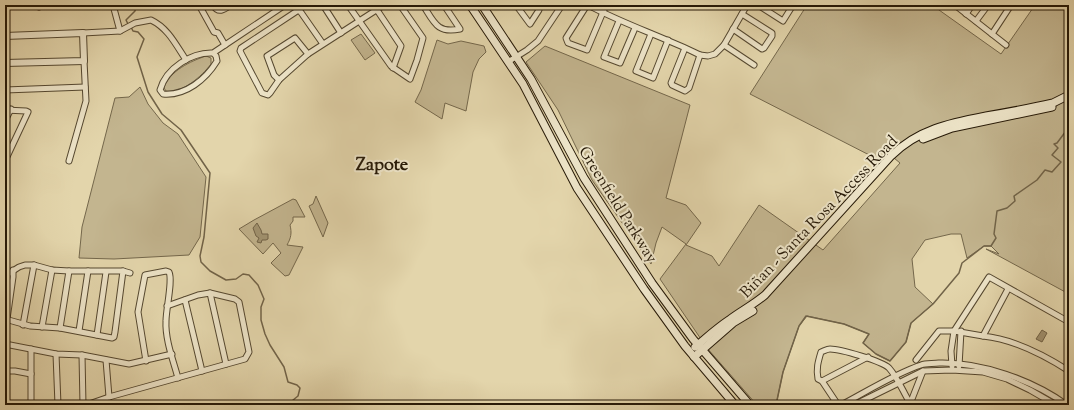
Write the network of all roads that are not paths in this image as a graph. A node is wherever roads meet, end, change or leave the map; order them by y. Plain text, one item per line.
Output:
1 (113, 5) edge
2 (199, 5) edge
3 (213, 5) edge
4 (232, 5) edge
5 (285, 5) edge
6 (348, 5) edge
7 (384, 5) edge
8 (400, 5) edge
9 (422, 5) edge
10 (444, 5) edge
11 (470, 5) edge
12 (482, 5) edge
13 (516, 5) edge
14 (536, 5) edge
15 (562, 5) edge
16 (588, 5) edge
17 (606, 5) edge
18 (747, 5) edge
19 (758, 5) edge
20 (792, 5) edge
21 (955, 5) edge
22 (972, 5) edge
23 (988, 5) edge
24 (1011, 5) edge
25 (322, 6) edge
26 (377, 10) junction
27 (602, 12) junction
28 (742, 14) junction
29 (966, 14) junction
30 (359, 21) junction
31 (619, 21) junction
32 (976, 21) junction
33 (635, 28) junction
34 (733, 29) junction
35 (123, 30) junction
36 (83, 33) junction
37 (341, 33) junction
38 (651, 34) junction
39 (992, 34) junction
40 (5, 36) edge
41 (668, 40) junction
42 (323, 44) junction
43 (225, 45) junction
44 (724, 45) junction
45 (1006, 45) dead end
46 (685, 48) junction
47 (213, 53) junction
48 (308, 54) junction
49 (700, 54) junction
50 (517, 57) junction
51 (186, 60) junction
52 (84, 61) junction
53 (508, 62) junction
54 (5, 63) edge
55 (754, 65) dead end
56 (393, 68) junction
57 (279, 80) junction
58 (85, 87) junction
59 (5, 90) edge
60 (1069, 96) edge
61 (1069, 101) edge
62 (1041, 108) junction
63 (8, 109) edge
64 (553, 120) junction
65 (5, 121) edge
66 (544, 125) junction
67 (5, 161) edge
68 (69, 161) dead end
69 (34, 265) junction
70 (13, 270) junction
71 (52, 270) junction
72 (69, 271) junction
73 (88, 271) junction
74 (124, 271) junction
75 (106, 272) junction
76 (130, 272) dead end
77 (5, 276) edge
78 (1008, 288) junction
79 (210, 293) junction
80 (185, 300) junction
81 (167, 306) junction
82 (6, 319) edge
83 (1069, 322) edge
84 (959, 324) junction
85 (23, 325) junction
86 (42, 327) junction
87 (60, 328) junction
88 (79, 331) junction
89 (954, 331) junction
90 (961, 332) junction
91 (97, 335) junction
92 (983, 336) junction
93 (5, 344) edge
94 (700, 347) junction
95 (31, 349) junction
96 (56, 354) junction
97 (172, 354) junction
98 (692, 354) junction
99 (82, 356) junction
100 (868, 357) junction
101 (106, 360) junction
102 (916, 360) dead end
103 (146, 361) junction
104 (952, 363) junction
105 (226, 364) junction
106 (959, 364) junction
107 (952, 370) junction
108 (959, 370) junction
109 (5, 371) edge
110 (202, 371) junction
111 (923, 371) junction
112 (1069, 371) edge
113 (31, 374) junction
114 (895, 377) junction
115 (178, 378) junction
116 (822, 381) junction
117 (898, 382) junction
118 (1032, 388) junction
119 (109, 397) junction
120 (909, 404) edge
121 (31, 405) edge
122 (58, 405) edge
123 (83, 405) edge
124 (86, 405) edge
125 (735, 405) edge
126 (750, 405) edge
127 (838, 405) edge
128 (841, 405) edge
129 (854, 405) edge
130 (1056, 405) edge
131 (1067, 405) edge

1 - 35 street
2 - 43 street
3 - 4 street
5 - 43 street
6 - 30 street
7 - 26 street
8 - 56 street
9 - 10 street
11 - 53 main road, Greenfield Parkway
12 - 50 main road, Greenfield Parkway
13 - 14 street
15 - 50 street
16 - 27 street
16 - 27 street
17 - 27 street
18 - 28 street
19 - 20 street
21 - 29 street
22 - 29 street
23 - 32 street
24 - 39 street
25 - 37 street
26 - 30 street
26 - 56 street
27 - 31 street
28 - 34 street
28 - 34 street
29 - 32 street
30 - 37 street
30 - 56 street
31 - 33 street
31 - 33 street
32 - 39 street
33 - 38 street
34 - 44 street
35 - 36 street
35 - 51 street
36 - 40 street
36 - 52 street
37 - 42 street
38 - 41 street
38 - 41 street
39 - 45 street
41 - 46 street
42 - 48 street
42 - 57 street
43 - 47 street
44 - 49 street
44 - 55 street
46 - 49 street
46 - 49 street
47 - 51 street
47 - 51 street
48 - 57 street
48 - 57 street
50 - 53 street
50 - 64 main road, Greenfield Parkway
52 - 54 street
52 - 58 street
53 - 66 main road, Greenfield Parkway
58 - 59 street
58 - 68 street
60 - 62 main road, Biñan - Santa Rosa Access Road
61 - 62 main road, Biñan - Santa Rosa Access Road
62 - 94 main road, Biñan - Santa Rosa Access Road
63 - 65 street
63 - 67 street
64 - 66 main road
64 - 94 main road, Greenfield Parkway
66 - 98 main road, Greenfield Parkway
69 - 70 street
69 - 71 street
69 - 85 street
70 - 77 street
70 - 82 street
71 - 72 street
71 - 86 street
72 - 73 street
72 - 87 street
73 - 75 street
73 - 88 street
74 - 75 street
74 - 76 street
74 - 91 street
75 - 91 street
78 - 83 street
78 - 84 street
78 - 92 street
79 - 80 street
79 - 105 street
79 - 105 street
80 - 81 street
80 - 110 street
81 - 97 street
81 - 103 street
82 - 85 street
84 - 89 street
84 - 90 street
85 - 86 street
86 - 87 street
87 - 88 street
88 - 91 street
89 - 90 street
89 - 102 street
89 - 104 street
90 - 92 street
90 - 106 street
92 - 112 street
93 - 95 street
94 - 98 main road, Biñan - Santa Rosa Access Road
94 - 126 main road, Greenfield Parkway
95 - 96 street
95 - 113 street
96 - 99 street
96 - 122 street
97 - 103 street
97 - 115 street
98 - 125 main road, Greenfield Parkway
99 - 101 street
99 - 123 street
100 - 114 street
100 - 116 street
100 - 116 street
101 - 103 street
101 - 119 street
104 - 106 street
104 - 107 street
104 - 114 street
105 - 110 street
106 - 108 street
106 - 118 street
107 - 108 street
107 - 111 street
108 - 118 street
109 - 113 street
110 - 115 street
111 - 117 street
111 - 120 street
113 - 121 street
114 - 117 street
114 - 128 street
115 - 119 street
116 - 127 street
117 - 120 street
117 - 129 street
118 - 130 street
118 - 131 street
119 - 124 street

